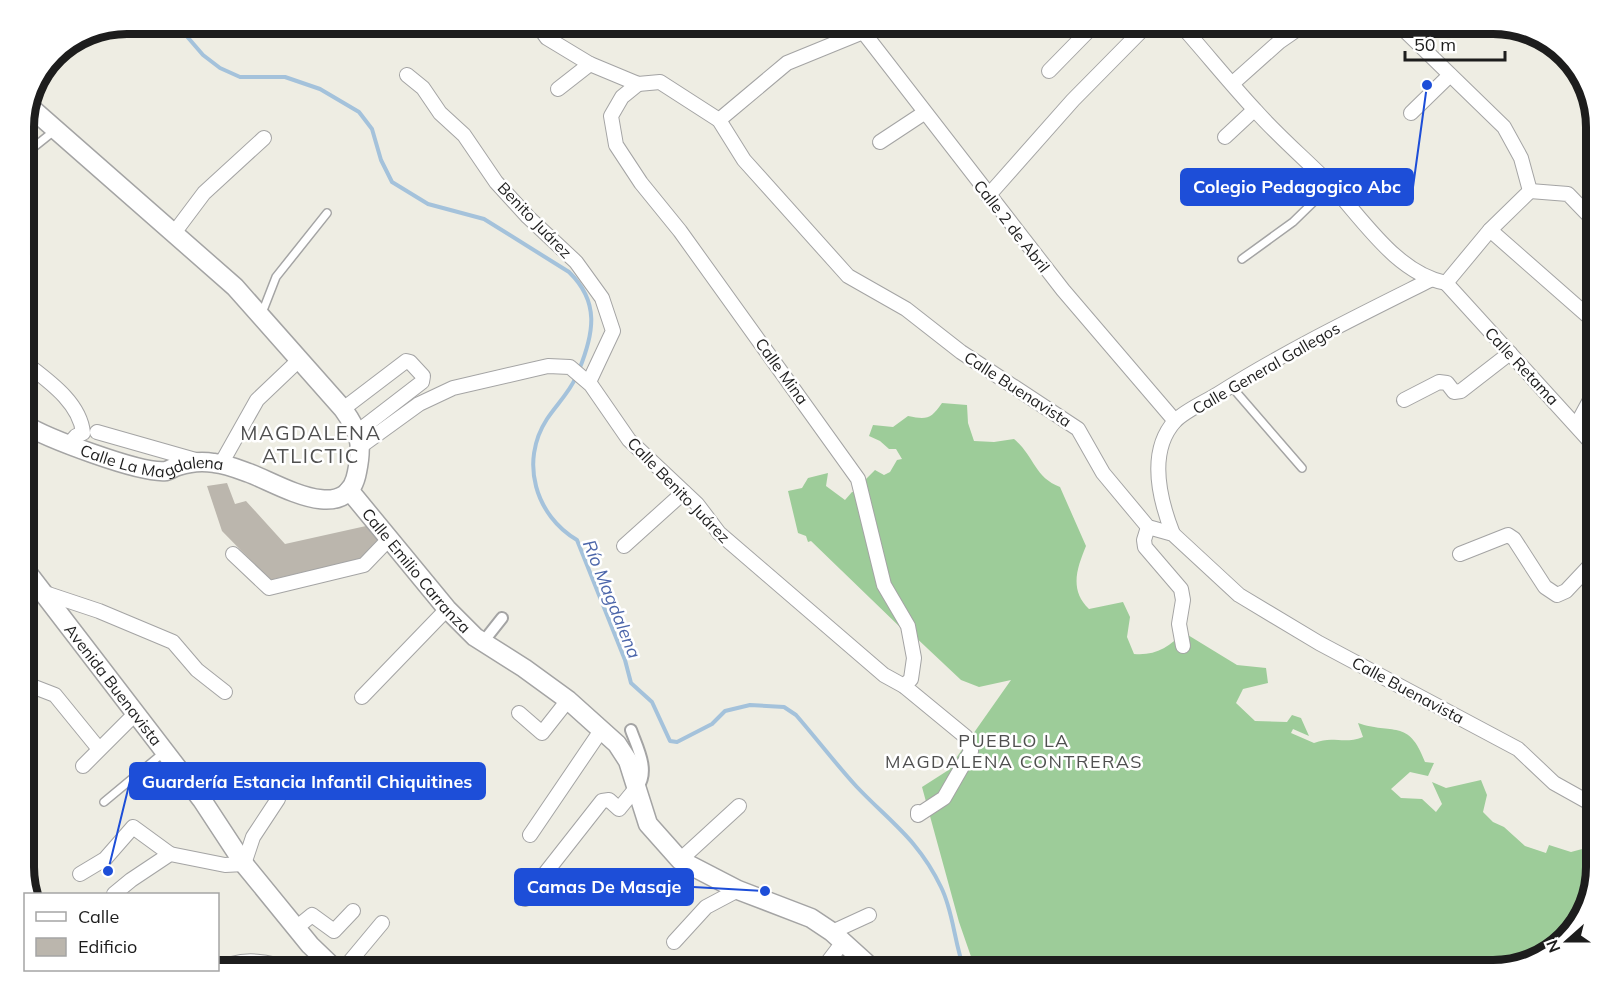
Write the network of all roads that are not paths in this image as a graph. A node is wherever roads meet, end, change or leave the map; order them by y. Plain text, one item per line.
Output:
1 (545, 35) edge
2 (847, 35) edge
3 (870, 35) edge
4 (1084, 35) edge
5 (1135, 35) edge
6 (1190, 35) edge
7 (1289, 35) edge
8 (1409, 35) edge
9 (590, 64) junction
10 (1049, 71) dead end
11 (407, 75) dead end
12 (1450, 75) junction
13 (1233, 82) junction
14 (638, 84) junction
15 (558, 89) dead end
16 (1254, 110) junction
17 (36, 113) edge
18 (924, 113) junction
19 (1411, 113) dead end
20 (718, 120) junction
21 (56, 130) junction
22 (1225, 137) dead end
23 (264, 138) dead end
24 (880, 142) dead end
25 (35, 146) edge
26 (1331, 186) junction
27 (1530, 191) junction
28 (988, 196) junction
29 (327, 213) dead end
30 (1586, 213) edge
31 (1490, 230) junction
32 (174, 233) junction
33 (1242, 259) dead end
34 (1430, 280) junction
35 (1446, 283) junction
36 (1586, 314) edge
37 (262, 315) junction
38 (1510, 353) junction
39 (299, 360) junction
40 (35, 371) edge
41 (588, 381) junction
42 (1231, 386) junction
43 (1404, 400) dead end
44 (1586, 407) edge
45 (343, 409) junction
46 (1175, 422) junction
47 (1577, 424) junction
48 (35, 429) edge
49 (97, 432) dead end
50 (1586, 435) edge
51 (359, 439) junction
52 (69, 444) junction
53 (212, 463) junction
54 (1302, 468) dead end
55 (349, 490) junction
56 (684, 492) junction
57 (1148, 527) junction
58 (1173, 534) junction
59 (389, 539) junction
60 (624, 546) dead end
61 (233, 554) dead end
62 (1460, 554) dead end
63 (1586, 570) edge
64 (35, 581) edge
65 (45, 593) junction
66 (447, 609) junction
67 (502, 618) dead end
68 (483, 642) junction
69 (1183, 646) dead end
70 (904, 686) junction
71 (35, 687) edge
72 (225, 692) dead end
73 (362, 696) dead end
74 (568, 700) junction
75 (136, 713) junction
76 (519, 713) dead end
77 (602, 729) junction
78 (631, 730) dead end
79 (99, 749) junction
80 (165, 752) junction
81 (82, 766) dead end
82 (637, 787) junction
83 (278, 799) dead end
84 (1586, 801) edge
85 (104, 802) dead end
86 (739, 806) dead end
87 (918, 812) dead end
88 (530, 835) dead end
89 (170, 854) junction
90 (680, 860) junction
91 (244, 864) junction
92 (80, 874) dead end
93 (738, 890) junction
94 (115, 893) edge
95 (525, 899) dead end
96 (353, 911) dead end
97 (869, 915) dead end
98 (382, 923) dead end
99 (296, 928) junction
100 (837, 937) junction
101 (674, 942) dead end
102 (327, 960) edge
103 (351, 960) edge
104 (826, 960) edge
105 (859, 960) edge

1 - 9 street, Calle Buenavista
2 - 20 street
3 - 18 street, Calle 2 de Abril
4 - 10 street
5 - 28 street
6 - 13 street
7 - 13 street
8 - 12 street
9 - 14 street, Calle Buenavista
9 - 15 street
11 - 41 street, Benito Juárez
12 - 19 street
12 - 27 street
13 - 16 street
14 - 20 street, Calle Buenavista
14 - 70 street, Calle Mina
16 - 22 street
16 - 26 street
17 - 21 street
18 - 24 street
18 - 28 street, Calle 2 de Abril
20 - 57 street, Calle Buenavista
21 - 25 lane
21 - 32 street
23 - 32 street
26 - 33 lane
26 - 34 street
27 - 30 street
27 - 31 street
28 - 46 street, Calle 2 de Abril
29 - 37 lane
31 - 35 street
31 - 36 street
32 - 37 street
34 - 35 street
34 - 42 street, Calle General Gallegos
35 - 38 street, Calle Retama
37 - 39 street
38 - 43 street
38 - 47 street, Calle Retama
39 - 45 street
39 - 53 street
40 - 52 street
41 - 51 street, Calle Benito Juárez
41 - 56 street, Calle Benito Juárez
42 - 46 street, Calle General Gallegos
42 - 54 lane
44 - 47 street
45 - 51 street
45 - 51 street
46 - 58 street, Calle General Gallegos
47 - 50 street, Calle Retama
48 - 52 street, Calle La Magdalena
49 - 53 street
51 - 55 street
52 - 53 street, Calle La Magdalena
53 - 55 street, Calle La Magdalena
55 - 59 street, Calle Emilio Carranza
56 - 60 street
56 - 70 street, Calle Benito Juárez
57 - 58 street, Calle Buenavista
57 - 69 street
58 - 84 street, Calle Buenavista
59 - 61 street
59 - 66 street, Calle Emilio Carranza
62 - 63 street
64 - 65 street, Avenida Buenavista
65 - 72 street
65 - 75 street, Avenida Buenavista
66 - 68 street, Calle Emilio Carranza
66 - 73 street
67 - 68 street
68 - 74 street, Calle Emilio Carranza
70 - 87 street, Calle Benito Juárez
71 - 79 street
74 - 76 street
74 - 77 street, Calle Emilio Carranza
75 - 79 street
75 - 80 street, Avenida Buenavista
77 - 82 street, Calle Emilio Carranza
77 - 88 street
78 - 82 street
79 - 81 street
80 - 85 lane
80 - 91 street, Avenida Buenavista
82 - 90 street, Calle Emilio Carranza
82 - 95 street
83 - 91 street
86 - 90 street
89 - 91 street
89 - 92 street
89 - 94 street
90 - 93 street, Calle Emilio Carranza
91 - 99 street, Avenida Buenavista
93 - 100 street, Calle Emilio Carranza
93 - 101 street
96 - 99 street
97 - 100 street
98 - 103 street
99 - 102 street, Avenida Buenavista
100 - 104 street
100 - 105 street, Calle Emilio Carranza

